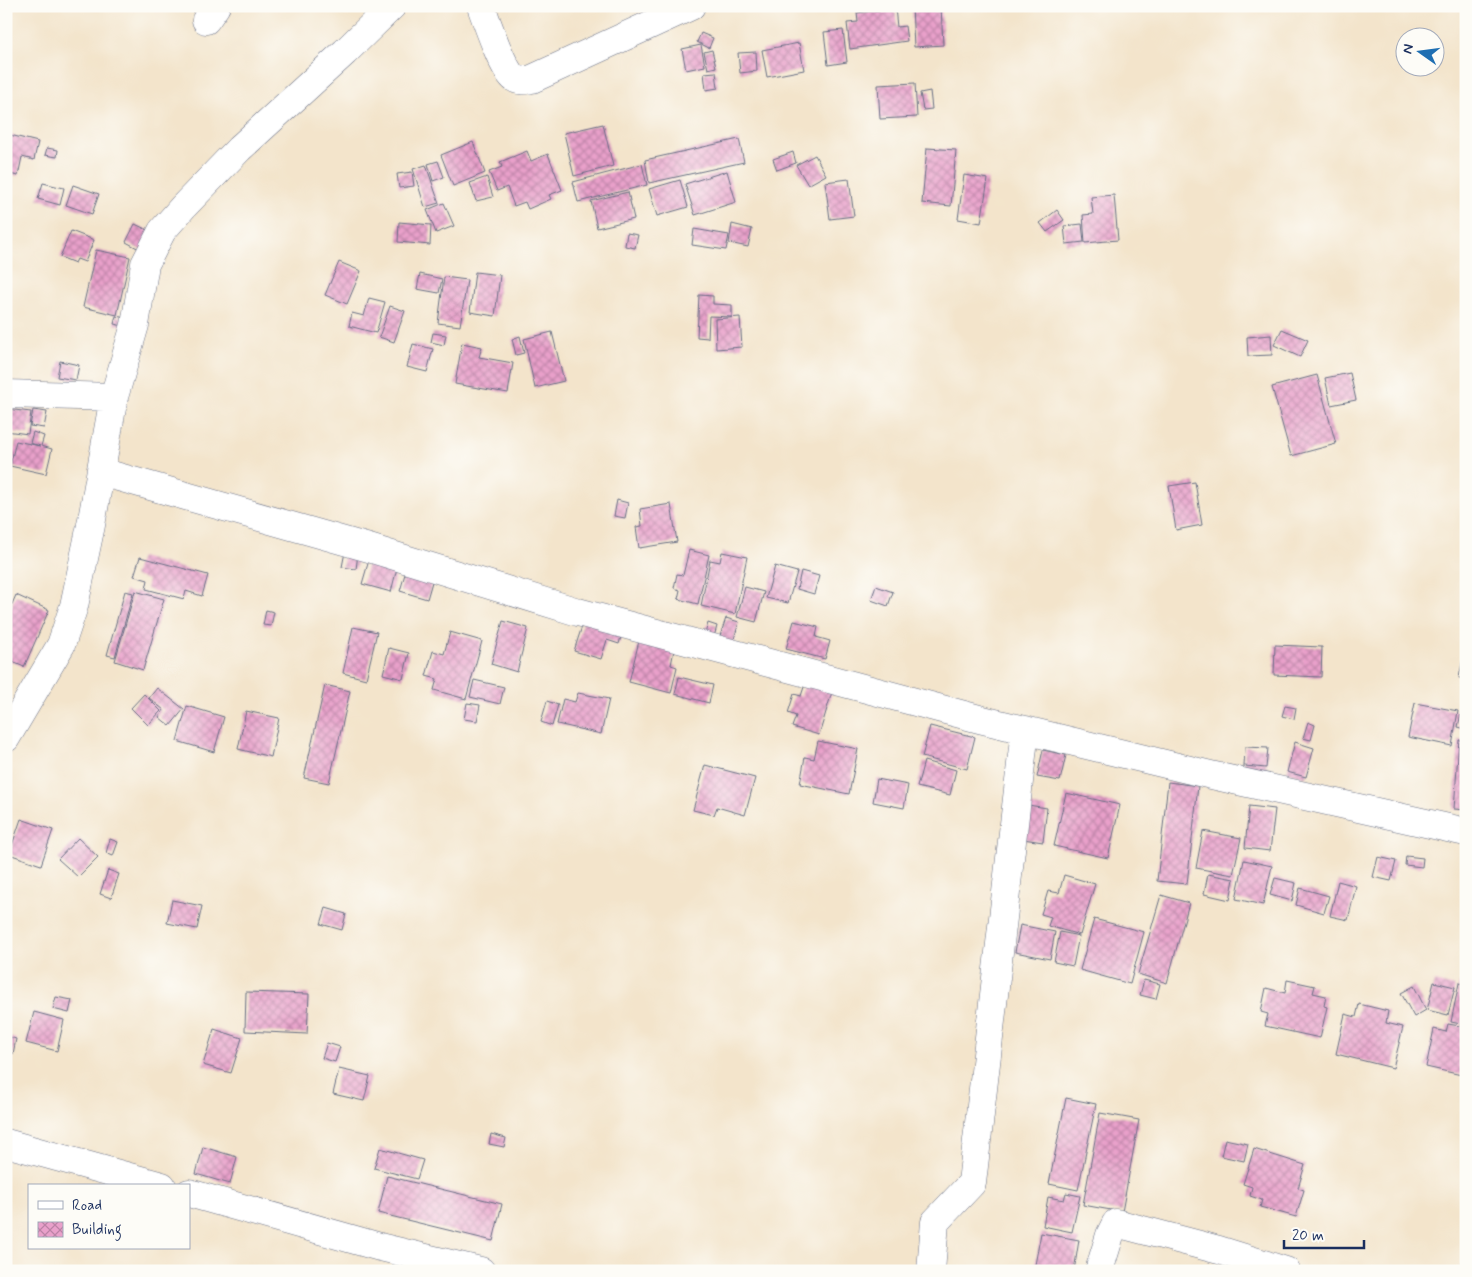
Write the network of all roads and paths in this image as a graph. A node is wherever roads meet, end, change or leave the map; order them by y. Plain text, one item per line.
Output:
1 (392, 6) edge
2 (481, 6) edge
3 (691, 6) edge
4 (6, 394) edge
5 (114, 397) junction
6 (101, 472) junction
7 (1025, 730) junction
8 (6, 738) edge
9 (1466, 832) edge
10 (6, 1143) edge
11 (155, 1184) edge
12 (190, 1193) edge
13 (481, 1271) edge
14 (931, 1271) edge
15 (1099, 1271) edge
16 (1286, 1271) edge

1 - 5 street
2 - 3 street
4 - 5 street
5 - 6 street
6 - 7 street
6 - 8 street
7 - 9 street
7 - 14 street
10 - 11 street
12 - 13 street
15 - 16 street

